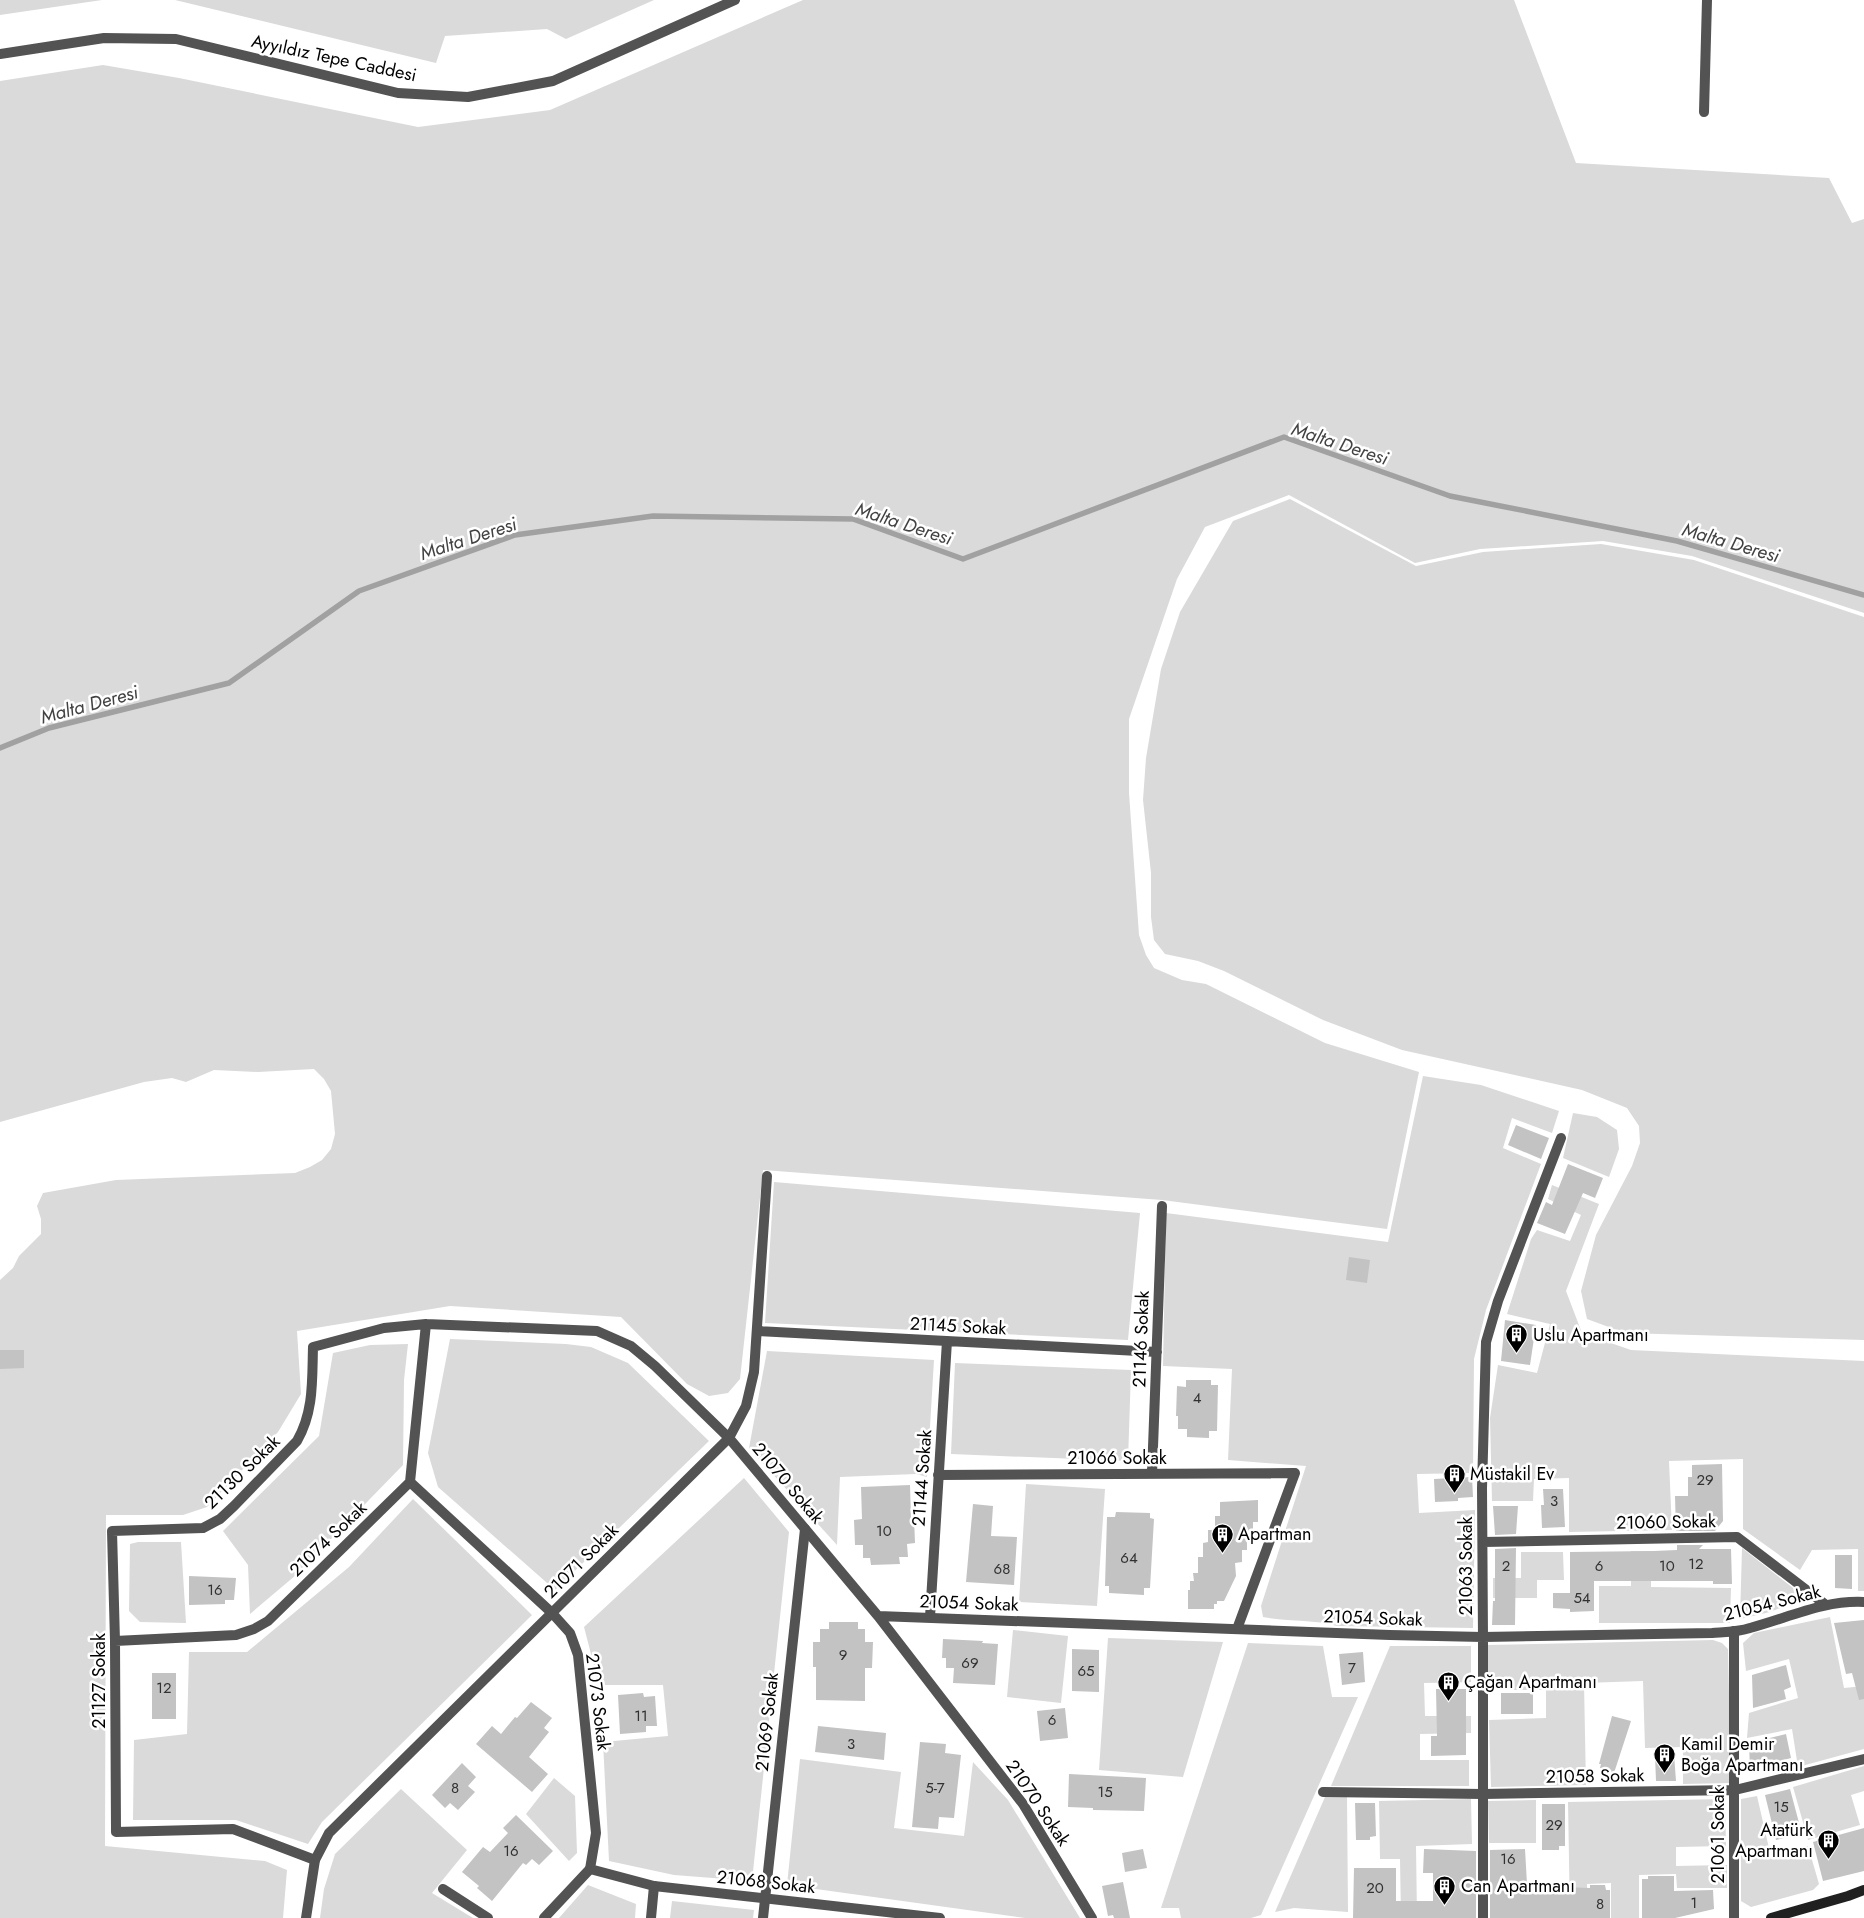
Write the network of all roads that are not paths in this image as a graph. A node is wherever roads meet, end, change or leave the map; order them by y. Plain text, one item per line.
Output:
1 (735, 0) edge
2 (1707, 0) edge
3 (0, 54) edge
4 (1704, 112) dead end
5 (1561, 1138) dead end
6 (768, 1176) dead end
7 (1162, 1206) dead end
8 (426, 1324) junction
9 (757, 1331) junction
10 (947, 1341) junction
11 (313, 1347) joint
12 (1157, 1352) junction
13 (728, 1438) junction
14 (1152, 1474) junction
15 (938, 1475) junction
16 (410, 1482) junction
17 (805, 1529) junction
18 (112, 1531) joint
19 (1483, 1542) junction
20 (1864, 1602) edge
21 (1826, 1605) junction
22 (552, 1612) junction
23 (878, 1616) junction
24 (930, 1617) junction
25 (1237, 1629) junction
26 (1734, 1631) junction
27 (1483, 1637) junction
28 (115, 1641) junction
29 (1864, 1759) edge
30 (1734, 1790) junction
31 (1322, 1792) dead end
32 (1483, 1794) junction
33 (316, 1860) junction
34 (590, 1869) junction
35 (654, 1886) junction
36 (443, 1888) dead end
37 (1864, 1890) edge
38 (765, 1898) junction
39 (306, 1918) edge
40 (488, 1918) edge
41 (544, 1918) edge
42 (651, 1918) edge
43 (763, 1918) edge
44 (940, 1918) edge
45 (1092, 1918) edge
46 (1483, 1918) edge
47 (1734, 1918) edge
48 (1770, 1918) edge

1 - 3 street, Ayyıldız Tepe Caddesi
2 - 4 street
5 - 19 street, 21063 Sokak
6 - 9 street, 21071 Sokak
7 - 12 street, 21146 Sokak
8 - 11 street, 21070 Sokak
8 - 13 street, 21070 Sokak
8 - 16 street
9 - 10 street, 21145 Sokak
9 - 13 street, 21071 Sokak
10 - 12 street, 21145 Sokak
10 - 15 street, 21144 Sokak
11 - 18 street, 21130 Sokak
12 - 14 street, 21146 Sokak
13 - 17 street, 21070 Sokak
13 - 22 street, 21071 Sokak
14 - 15 street, 21066 Sokak
14 - 25 street, 21066 Sokak
15 - 24 street, 21144 Sokak
16 - 22 street, 21073 Sokak
16 - 28 street, 21074 Sokak
17 - 23 street, 21070 Sokak
17 - 38 street, 21069 Sokak
18 - 28 street, 21127 Sokak
19 - 21 street, 21060 Sokak
19 - 27 street, 21063 Sokak
20 - 21 street, 21054 Sokak
21 - 26 street, 21054 Sokak
22 - 33 street, 21071 Sokak
22 - 34 street, 21073 Sokak
23 - 24 street, 21054 Sokak
23 - 45 street, 21070 Sokak
24 - 25 street, 21054 Sokak
25 - 27 street, 21054 Sokak
26 - 27 street, 21054 Sokak
26 - 30 street, 21061 Sokak
27 - 32 street, 21063 Sokak
28 - 33 street, 21127 Sokak
29 - 30 street, 21058 Sokak
30 - 32 street, 21058 Sokak
30 - 47 street, 21061 Sokak
31 - 32 street, 21058 Sokak
32 - 46 street, 21063 Sokak
33 - 39 street, 21071 Sokak
34 - 35 street, 21068 Sokak
34 - 41 street
35 - 38 street, 21068 Sokak
35 - 42 street
36 - 40 street
37 - 48 main road
38 - 43 street, 21069 Sokak
38 - 44 street, 21068 Sokak

